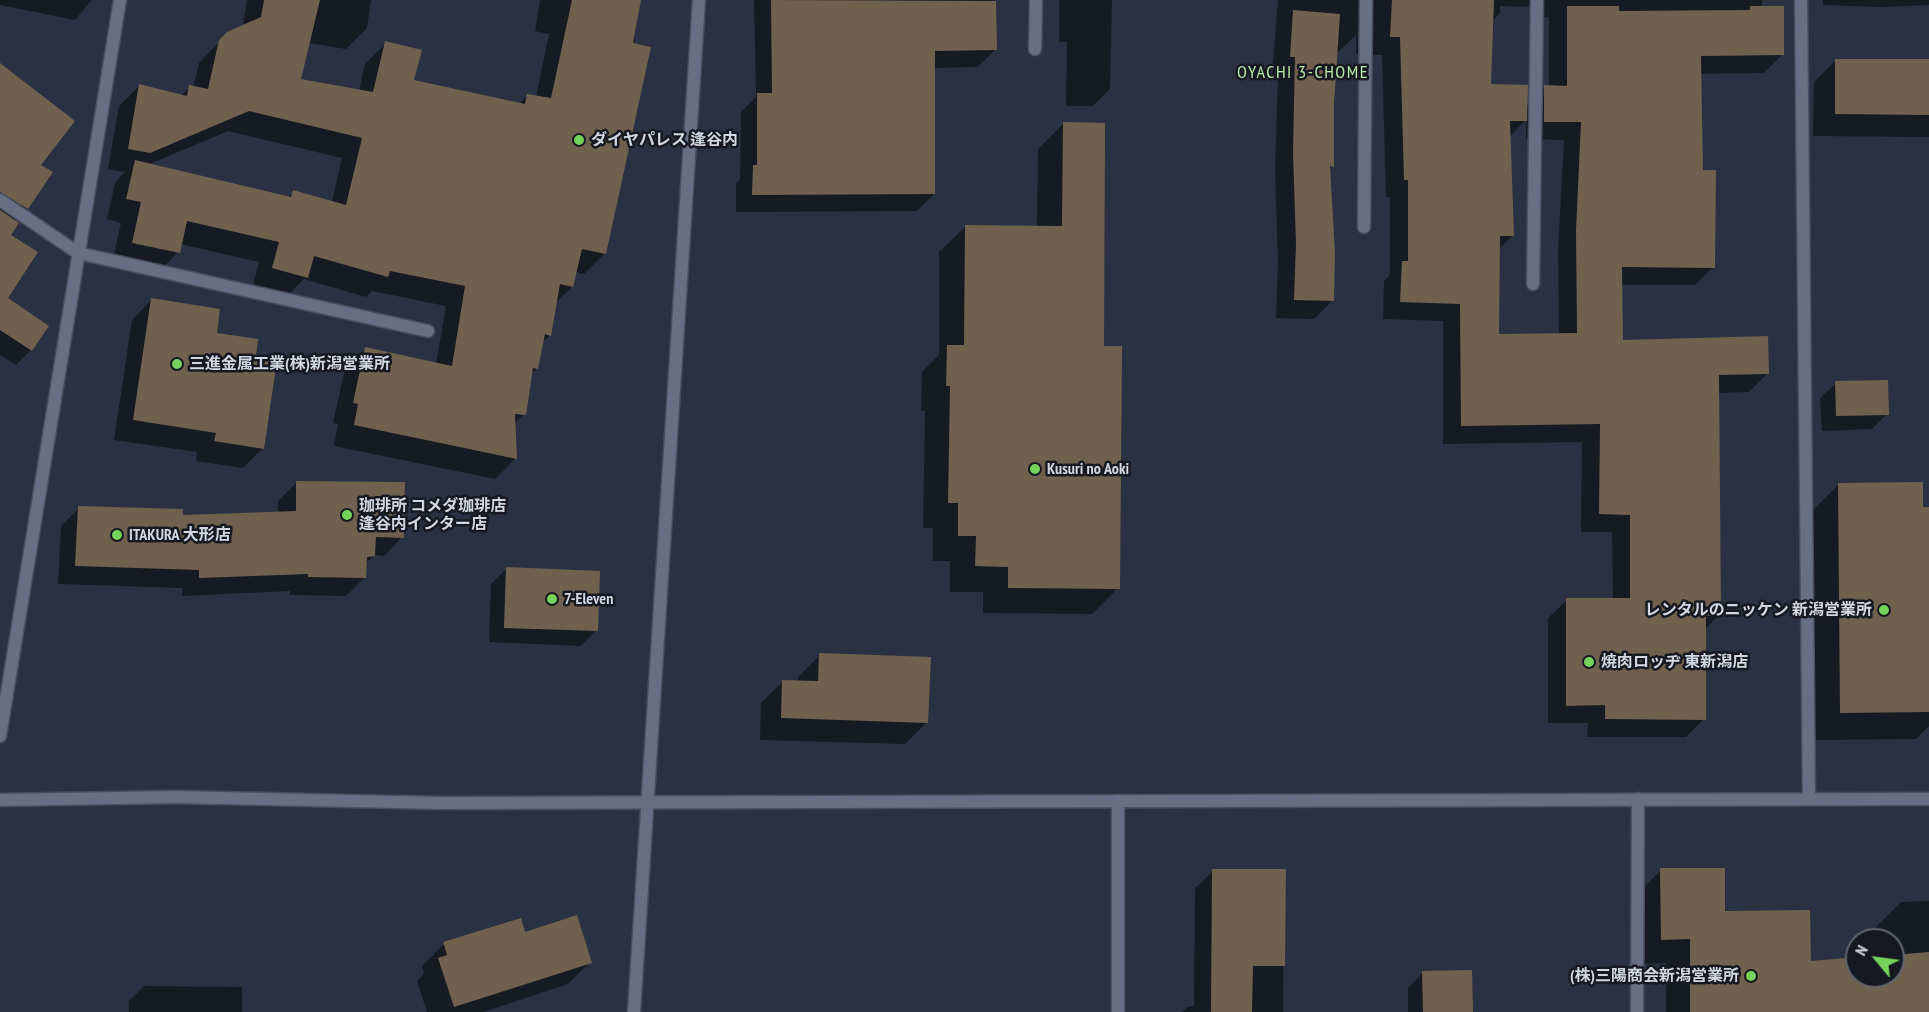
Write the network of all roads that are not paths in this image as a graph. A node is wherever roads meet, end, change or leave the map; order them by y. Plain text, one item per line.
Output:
1 (120, 0) edge
2 (699, 0) edge
3 (1036, 0) edge
4 (1366, 0) edge
5 (1537, 0) edge
6 (1801, 0) edge
7 (1035, 50) dead end
8 (0, 200) edge
9 (1364, 227) dead end
10 (78, 253) junction
11 (1533, 284) dead end
12 (428, 331) dead end
13 (0, 736) edge
14 (1638, 799) junction
15 (1809, 799) junction
16 (1929, 799) edge
17 (0, 800) edge
18 (649, 801) junction
19 (1118, 801) junction
20 (634, 1012) edge
21 (1118, 1012) edge
22 (1637, 1012) edge

1 - 10 street
2 - 18 street
3 - 7 street
4 - 9 street
5 - 11 street
6 - 15 street
8 - 10 street
10 - 12 street
10 - 13 street
14 - 15 street
14 - 19 street
14 - 22 street
15 - 16 street
17 - 18 street
18 - 19 street
18 - 20 street
19 - 21 street

